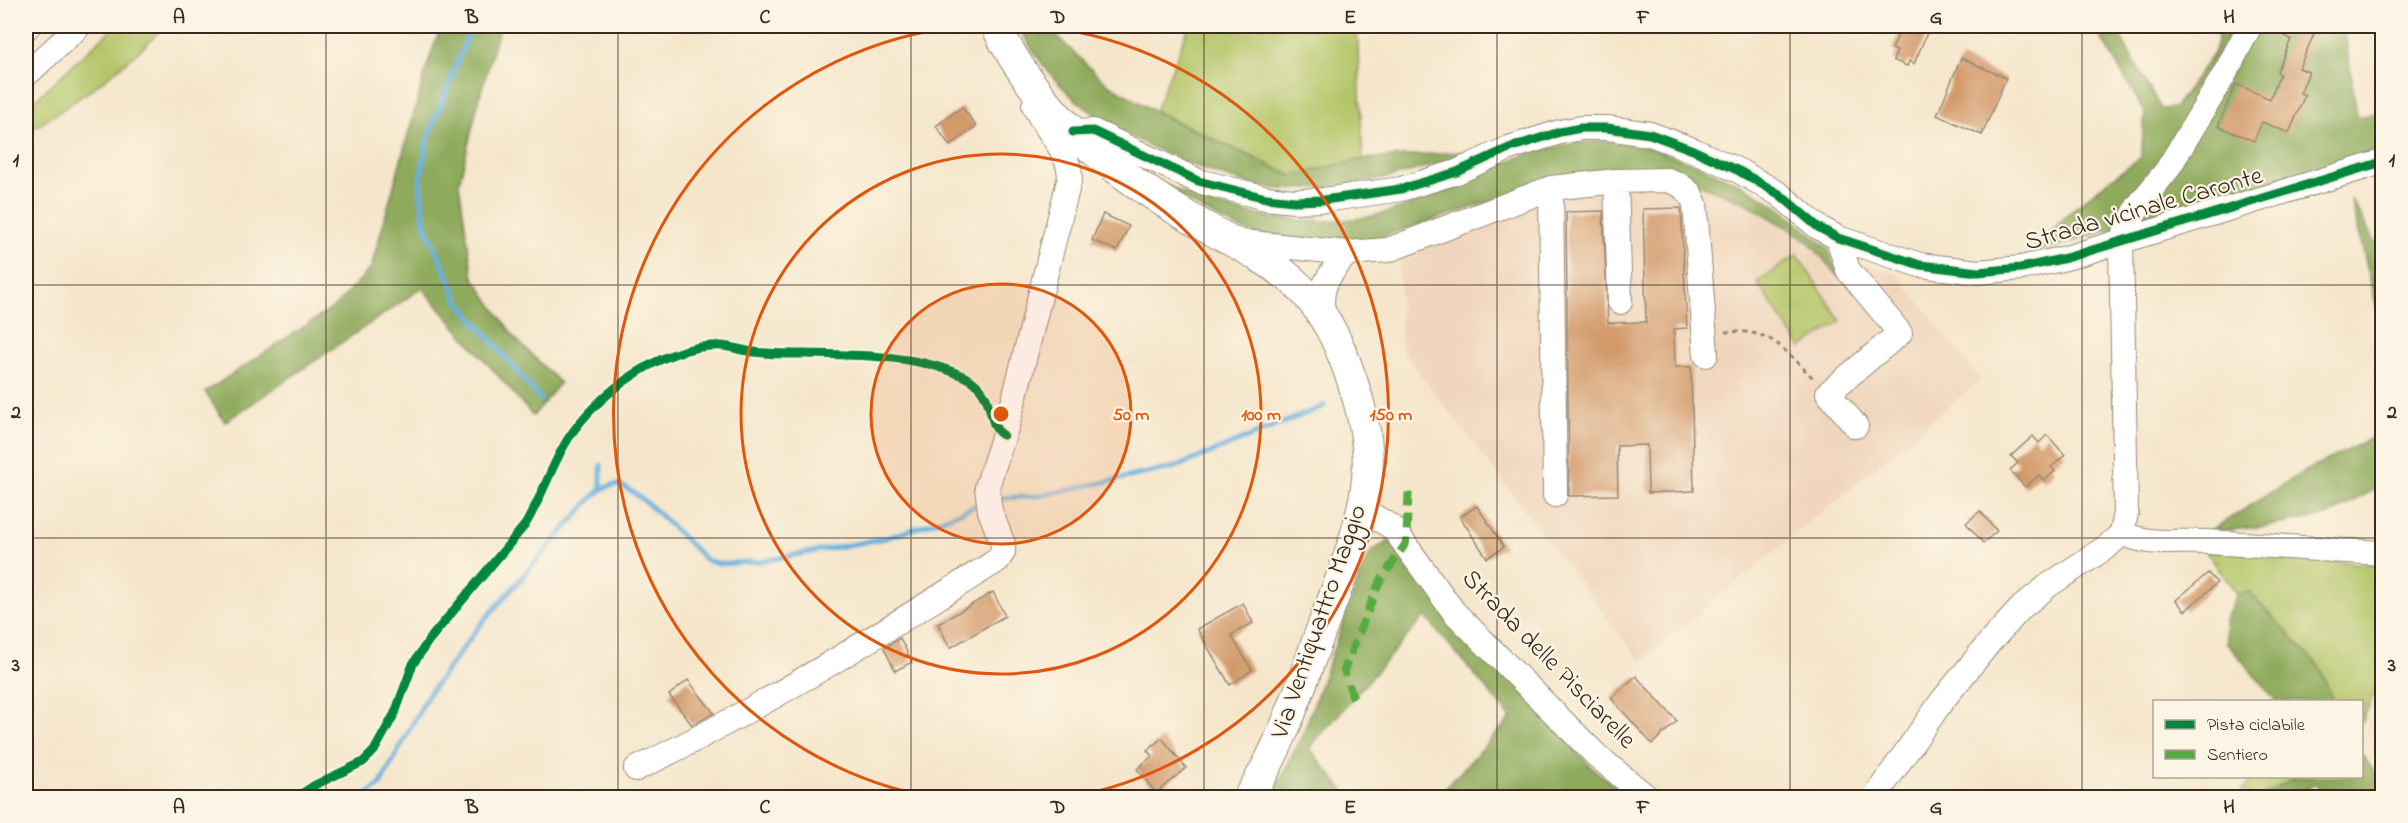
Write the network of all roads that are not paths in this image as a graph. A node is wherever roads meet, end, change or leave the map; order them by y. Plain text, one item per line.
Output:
1 (79, 26) edge
2 (996, 26) edge
3 (2250, 26) edge
4 (26, 75) edge
5 (1040, 94) junction
6 (1073, 132) junction
7 (2382, 162) edge
8 (1616, 181) junction
9 (1551, 188) junction
10 (1838, 238) junction
11 (1228, 240) junction
12 (2121, 241) junction
13 (1322, 249) junction
14 (1347, 253) junction
15 (1329, 276) junction
16 (1293, 281) junction
17 (1620, 302) dead end
18 (1323, 316) junction
19 (1705, 344) road end
20 (1856, 426) dead end
21 (1555, 495) dead end
22 (1362, 509) junction
23 (2122, 534) junction
24 (2382, 553) edge
25 (636, 769) dead end
26 (1248, 798) edge
27 (1648, 798) edge
28 (1874, 798) edge

1 - 4 street
2 - 5 main road, Via Ventiquattro Maggio
3 - 12 street
5 - 6 main road, Via Ventiquattro Maggio
5 - 25 street
6 - 10 street, Strada vicinale Caronte
6 - 11 main road, Via Ventiquattro Maggio
7 - 12 street, Strada vicinale Caronte
8 - 9 street
8 - 17 street
8 - 19 street
9 - 14 street
9 - 21 street
10 - 12 street, Strada vicinale Caronte
10 - 20 street
11 - 13 street
11 - 16 main road, Via Ventiquattro Maggio
12 - 23 street
13 - 14 street
13 - 16 street
14 - 15 street
15 - 16 street
15 - 18 street
16 - 18 main road, Via Ventiquattro Maggio
18 - 22 main road, Via Ventiquattro Maggio
22 - 26 main road, Via Ventiquattro Maggio
22 - 27 street, Strada delle Pisciarelle
23 - 24 street
23 - 28 street

